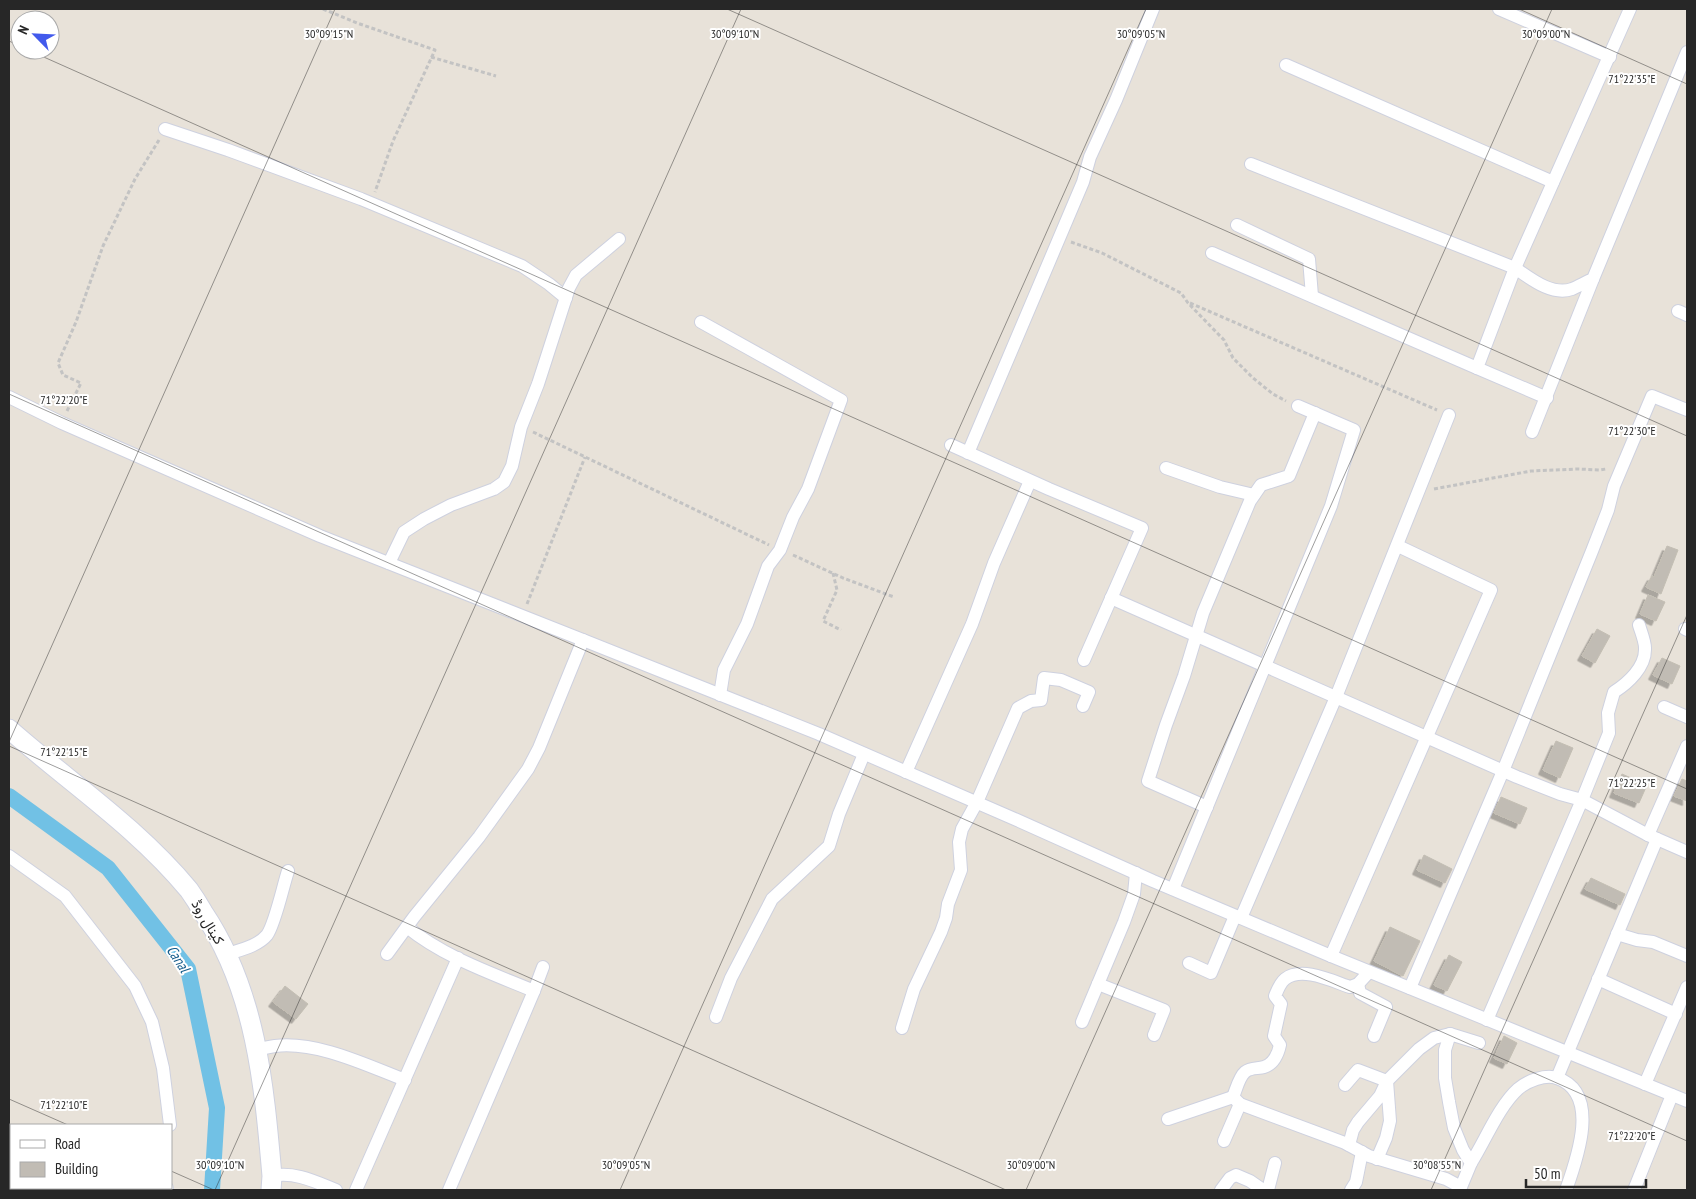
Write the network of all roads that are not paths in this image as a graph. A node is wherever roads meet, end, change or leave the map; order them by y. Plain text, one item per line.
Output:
1 (1153, 9) edge
2 (1499, 9) edge
3 (1630, 9) edge
4 (1687, 52) edge
5 (1610, 57) junction
6 (1286, 65) dead end
7 (165, 129) road end
8 (1251, 164) dead end
9 (1553, 182) junction
10 (1237, 226) dead end
11 (619, 239) dead end
12 (1212, 253) dead end
13 (1515, 268) junction
14 (1593, 279) junction
15 (1312, 296) junction
16 (566, 298) junction
17 (701, 322) dead end
18 (1478, 368) junction
19 (9, 397) edge
20 (1547, 398) junction
21 (1298, 406) road end
22 (1687, 410) edge
23 (1315, 414) junction
24 (1449, 415) road end
25 (1532, 432) dead end
26 (951, 445) dead end
27 (968, 453) junction
28 (1166, 468) dead end
29 (1030, 481) junction
30 (1254, 495) junction
31 (1398, 546) junction
32 (389, 563) junction
33 (1111, 598) junction
34 (1639, 625) dead end
35 (1197, 636) junction
36 (583, 640) junction
37 (1084, 660) dead end
38 (1265, 666) junction
39 (720, 695) junction
40 (1336, 697) junction
41 (1083, 706) dead end
42 (1664, 707) dead end
43 (1687, 717) edge
44 (9, 729) edge
45 (1426, 737) junction
46 (1687, 746) edge
47 (864, 754) junction
48 (1503, 771) junction
49 (906, 772) junction
50 (1582, 800) junction
51 (977, 802) junction
52 (1207, 807) junction
53 (1652, 837) junction
54 (1687, 852) edge
55 (9, 856) edge
56 (288, 871) dead end
57 (1136, 873) junction
58 (1173, 889) junction
59 (1238, 917) junction
60 (407, 927) junction
61 (1617, 934) junction
62 (228, 954) junction
63 (387, 954) dead end
64 (1331, 956) junction
65 (1687, 956) edge
66 (458, 958) junction
67 (1189, 963) dead end
68 (543, 967) dead end
69 (1369, 972) junction
70 (1598, 979) junction
71 (1098, 984) junction
72 (1358, 984) junction
73 (1687, 987) edge
74 (1410, 988) junction
75 (534, 991) junction
76 (1676, 1014) junction
77 (716, 1017) dead end
78 (1487, 1020) junction
79 (1082, 1022) dead end
80 (902, 1028) dead end
81 (1450, 1034) junction
82 (1154, 1035) dead end
83 (1374, 1036) dead end
84 (1480, 1043) dead end
85 (256, 1050) junction
86 (1567, 1052) junction
87 (1557, 1078) junction
88 (405, 1080) junction
89 (1387, 1081) junction
90 (1645, 1084) junction
91 (1345, 1086) dead end
92 (1672, 1095) junction
93 (1687, 1100) edge
94 (1237, 1101) junction
95 (1168, 1119) dead end
96 (170, 1124) edge
97 (1224, 1141) dead end
98 (1349, 1145) junction
99 (1362, 1152) junction
100 (1377, 1159) junction
101 (1275, 1163) dead end
102 (1471, 1163) junction
103 (271, 1183) edge
104 (1460, 1188) edge
105 (1261, 1189) edge
106 (336, 1190) edge
107 (356, 1190) edge
108 (449, 1190) edge
109 (1221, 1190) edge
110 (1351, 1190) edge
111 (1566, 1190) edge
112 (1634, 1190) edge

1 - 27 street
2 - 5 street
3 - 5 street
4 - 14 street
5 - 9 street
6 - 9 street
7 - 16 street
8 - 13 street
9 - 13 street
10 - 15 street
11 - 16 street
12 - 15 street
13 - 14 street
13 - 18 street
14 - 20 street
15 - 18 street
16 - 32 street
17 - 39 street
18 - 20 street
19 - 32 street
20 - 25 street
21 - 23 street
22 - 48 street
23 - 30 street
23 - 38 street
24 - 31 street
26 - 27 street
27 - 29 street
28 - 30 street
29 - 33 street
29 - 49 street
30 - 35 street
31 - 40 street
31 - 45 street
32 - 36 street
33 - 35 street
33 - 37 street
34 - 50 street
35 - 38 street
35 - 52 street
36 - 39 street
36 - 60 street
38 - 40 street
38 - 52 street
39 - 47 street
40 - 45 street
40 - 59 street
41 - 51 street
42 - 43 street
44 - 62 street, کینال روڈ
45 - 48 street
45 - 64 street
46 - 53 street
47 - 49 street
47 - 77 street
48 - 50 street
48 - 74 street
49 - 51 street
50 - 53 street
50 - 78 street
51 - 57 street
51 - 80 street
52 - 58 street
53 - 54 street
53 - 61 street
55 - 96 street
56 - 62 street
57 - 58 street
57 - 71 street
58 - 59 street
59 - 64 street
59 - 67 street
60 - 63 street
60 - 66 street
61 - 65 street
61 - 70 street
62 - 85 street, کینال روڈ
64 - 69 street
66 - 75 street
66 - 88 street
68 - 75 street
69 - 72 street
69 - 74 street
70 - 76 street
70 - 86 street
71 - 79 street
71 - 82 street
72 - 83 street
72 - 94 street
73 - 76 street
74 - 78 street
75 - 108 street
76 - 90 street
78 - 86 street
81 - 84 street
81 - 89 street
81 - 102 street
85 - 88 street
85 - 103 street, کینال روڈ
86 - 87 street
86 - 90 street
87 - 102 street
87 - 111 street
88 - 107 street
89 - 91 street
89 - 98 street
89 - 100 street
90 - 92 street
92 - 93 street
92 - 112 street
94 - 95 street
94 - 97 street
94 - 98 street
98 - 99 street
99 - 100 street
99 - 110 street
100 - 104 street
101 - 105 street
102 - 104 street
103 - 106 street
105 - 109 street

